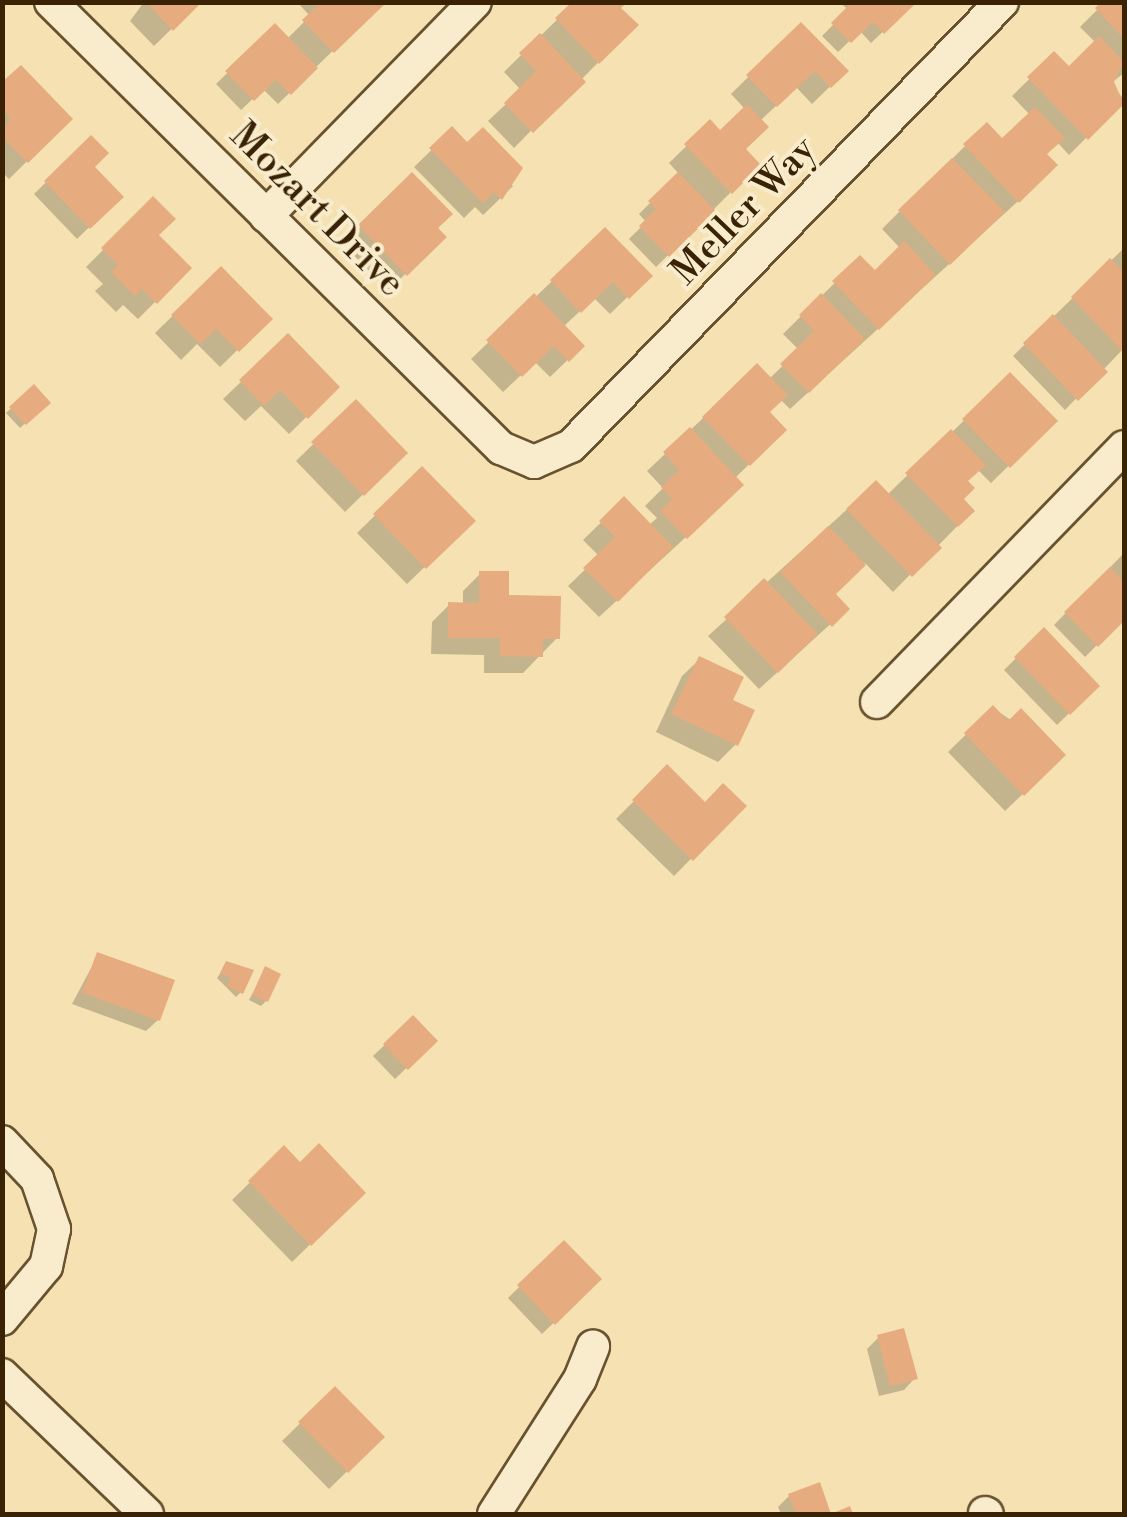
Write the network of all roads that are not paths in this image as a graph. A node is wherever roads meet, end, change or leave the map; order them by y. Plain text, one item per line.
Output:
1 (51, 2) edge
2 (474, 2) edge
3 (1002, 2) edge
4 (266, 216) junction
5 (1124, 447) edge
6 (534, 462) joint
7 (877, 702) dead end
8 (2, 1142) edge
9 (2, 1319) edge
10 (593, 1346) dead end
11 (2, 1375) edge
12 (147, 1514) edge
13 (494, 1514) edge

1 - 4 street, Mozart Drive
2 - 4 street
3 - 6 street, Meller Way
4 - 6 street, Mozart Drive
5 - 7 street
8 - 9 street
10 - 13 street
11 - 12 street

